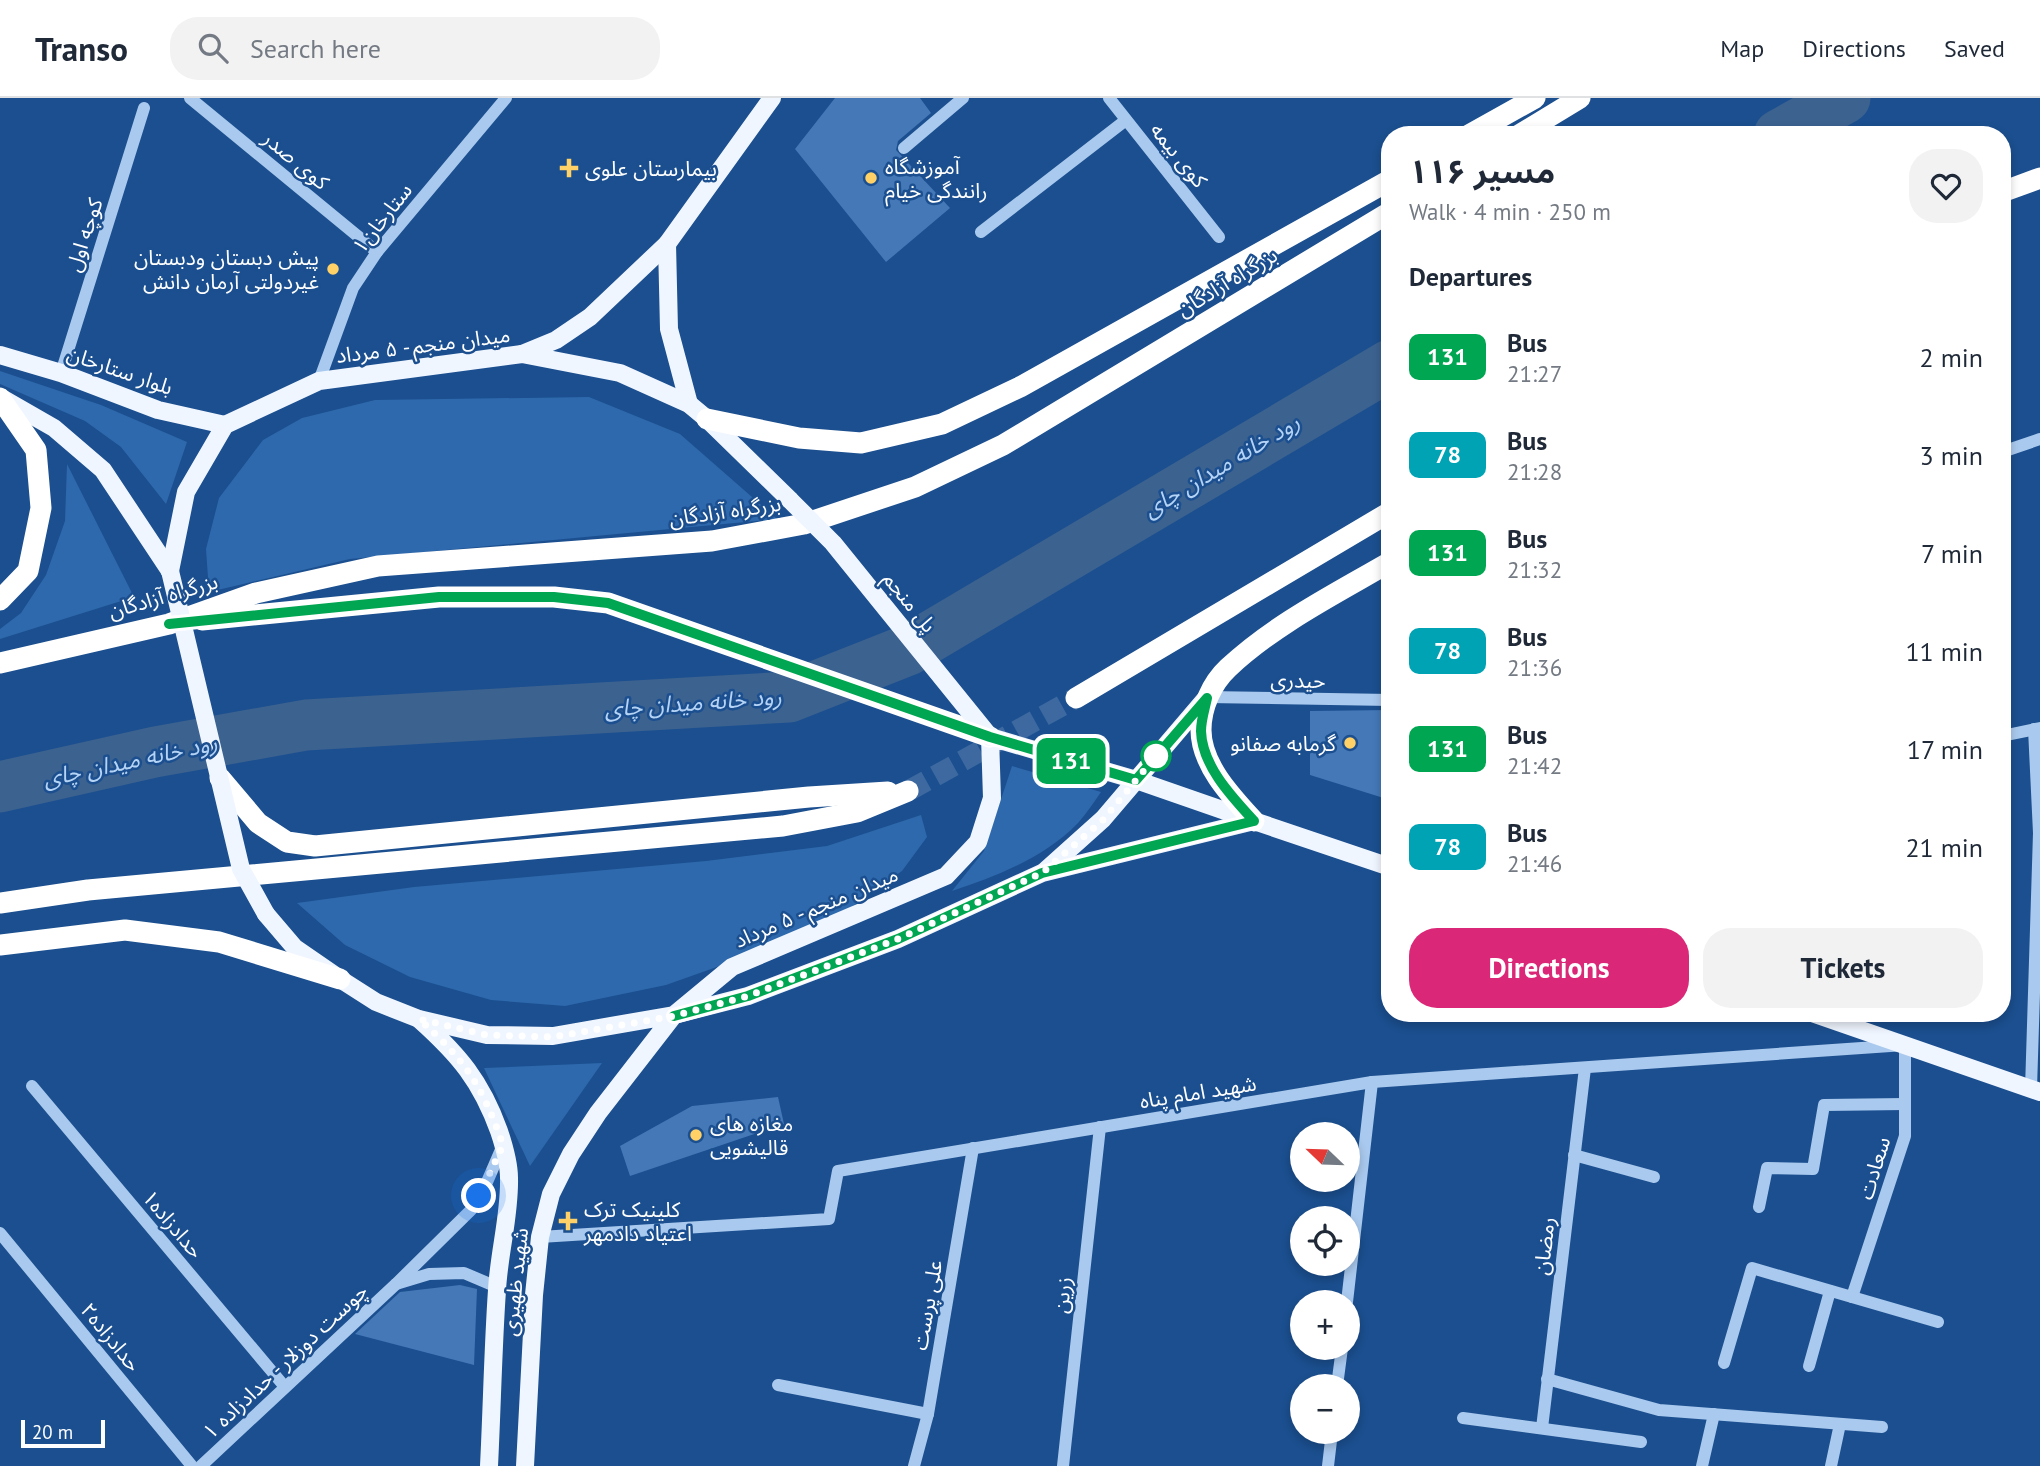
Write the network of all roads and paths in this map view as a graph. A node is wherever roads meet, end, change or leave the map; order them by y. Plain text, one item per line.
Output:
1 (190, 98) edge
2 (506, 98) edge
3 (772, 98) edge
4 (963, 98) edge
5 (1109, 98) edge
6 (1535, 98) edge
7 (1580, 98) edge
8 (144, 108) dead end
9 (1126, 120) junction
10 (1485, 126) edge
11 (1533, 126) edge
12 (904, 148) dead end
13 (2040, 177) edge
14 (1381, 185) edge
15 (2011, 188) edge
16 (1381, 217) edge
17 (981, 232) dead end
18 (1219, 237) dead end
19 (667, 244) junction
20 (377, 252) junction
21 (522, 354) junction
22 (0, 355) edge
23 (61, 373) junction
24 (319, 381) junction
25 (0, 397) edge
26 (688, 404) junction
27 (707, 419) junction
28 (225, 425) junction
29 (2040, 439) edge
30 (2011, 449) edge
31 (790, 500) joint
32 (1381, 517) edge
33 (1381, 567) edge
34 (170, 571) junction
35 (0, 600) edge
36 (169, 624) junction
37 (0, 663) edge
38 (1076, 698) tunnel mouth
39 (1207, 698) junction
40 (1381, 700) edge
41 (2037, 728) edge
42 (2011, 734) edge
43 (990, 737) junction
44 (220, 778) junction
45 (1136, 780) junction
46 (1254, 821) junction
47 (1381, 864) edge
48 (1042, 873) junction
49 (0, 903) edge
50 (0, 945) edge
51 (340, 979) junction
52 (2037, 1007) edge
53 (674, 1016) junction
54 (419, 1019) junction
55 (1838, 1022) edge
56 (1905, 1045) junction
57 (1585, 1068) junction
58 (1372, 1082) junction
59 (32, 1086) dead end
60 (2035, 1090) edge
61 (1905, 1104) junction
62 (1100, 1127) junction
63 (503, 1145) junction
64 (973, 1148) junction
65 (1574, 1155) junction
66 (1654, 1177) dead end
67 (1759, 1207) dead end
68 (0, 1233) edge
69 (540, 1237) junction
70 (396, 1284) junction
71 (497, 1287) junction
72 (1348, 1290) edge
73 (1830, 1291) junction
74 (1852, 1297) junction
75 (1938, 1322) dead end
76 (1724, 1363) dead end
77 (1809, 1366) dead end
78 (1547, 1379) junction
79 (778, 1385) dead end
80 (285, 1387) junction
81 (928, 1414) junction
82 (1714, 1414) junction
83 (1463, 1418) dead end
84 (1840, 1424) junction
85 (1882, 1427) dead end
86 (1542, 1429) junction
87 (1641, 1442) dead end
88 (1331, 1444) edge
89 (191, 1466) edge
90 (201, 1466) edge
91 (489, 1466) edge
92 (526, 1466) edge
93 (914, 1466) edge
94 (1063, 1466) edge
95 (1328, 1466) edge
96 (1702, 1466) edge
97 (1831, 1466) edge

1 - 20 street, کوی صدر
2 - 20 street, ستارخان۱
3 - 19 main road
4 - 12 street
5 - 9 street, کوی بیمه
6 - 10 highway
7 - 11 highway
8 - 23 street, کوچه اول
9 - 17 street
9 - 18 street, کوی بیمه
13 - 15 highway
14 - 27 highway
16 - 36 highway, بزرگراه آزادگان
19 - 21 main road
19 - 26 main road
20 - 24 street, ستارخان۱
21 - 24 main road, میدان منجم - ۵ مرداد
21 - 26 main road, میدان منجم - ۵ مرداد
22 - 23 main road, بلوار ستارخان
23 - 28 main road, بلوار ستارخان
24 - 28 main road, میدان منجم - ۵ مرداد
25 - 34 main road
25 - 35 highway
26 - 27 main road, میدان منجم - ۵ مرداد
27 - 31 main road, میدان منجم - ۵ مرداد
28 - 34 main road
29 - 30 street
31 - 43 main road, پل منجم, bridge
32 - 38 highway
33 - 39 highway
34 - 44 main road, bridge
36 - 37 highway, بزرگراه آزادگان
36 - 43 highway
39 - 40 street, حیدری
39 - 45 main road
39 - 46 highway
41 - 42 street
41 - 52 street
43 - 45 main road
43 - 53 main road, میدان منجم - ۵ مرداد
44 - 49 highway
44 - 51 main road, bridge
45 - 46 main road
45 - 48 main road
46 - 47 main road
46 - 48 main road
48 - 53 main road
50 - 51 highway
51 - 54 main road
52 - 60 street
53 - 54 main road
53 - 69 main road, شهید ظهیری
54 - 63 main road, شهید ظهیری
55 - 56 main road
56 - 57 street, شهید امام پناه
56 - 60 main road
56 - 61 street, سعادت
57 - 58 street, شهید امام پناه
57 - 65 street, رمضان
58 - 62 street, شهید امام پناه
58 - 72 street
59 - 80 street, حدادزاده۱
61 - 67 street
61 - 74 street, سعادت
62 - 64 street, شهید امام پناه
62 - 94 street, زرین
63 - 70 street, چوست دوزلار - حدادزاده ۱
63 - 71 main road, شهید ظهیری
64 - 69 street, شهید امام پناه
64 - 81 street, علی پرست
65 - 66 street
65 - 78 street, رمضان
68 - 89 street, حدادزاده۲
69 - 92 main road, شهید ظهیری
70 - 71 street
70 - 80 street, چوست دوزلار - حدادزاده ۱
71 - 91 main road, شهید ظهیری
73 - 74 street
73 - 76 street
73 - 77 street
74 - 75 street
78 - 82 street
78 - 86 street, رمضان
79 - 81 street
80 - 90 street, چوست دوزلار - حدادزاده ۱
81 - 93 street, علی پرست
82 - 84 street
82 - 96 street
83 - 86 street
84 - 85 street
84 - 97 street
86 - 87 street
88 - 95 street

